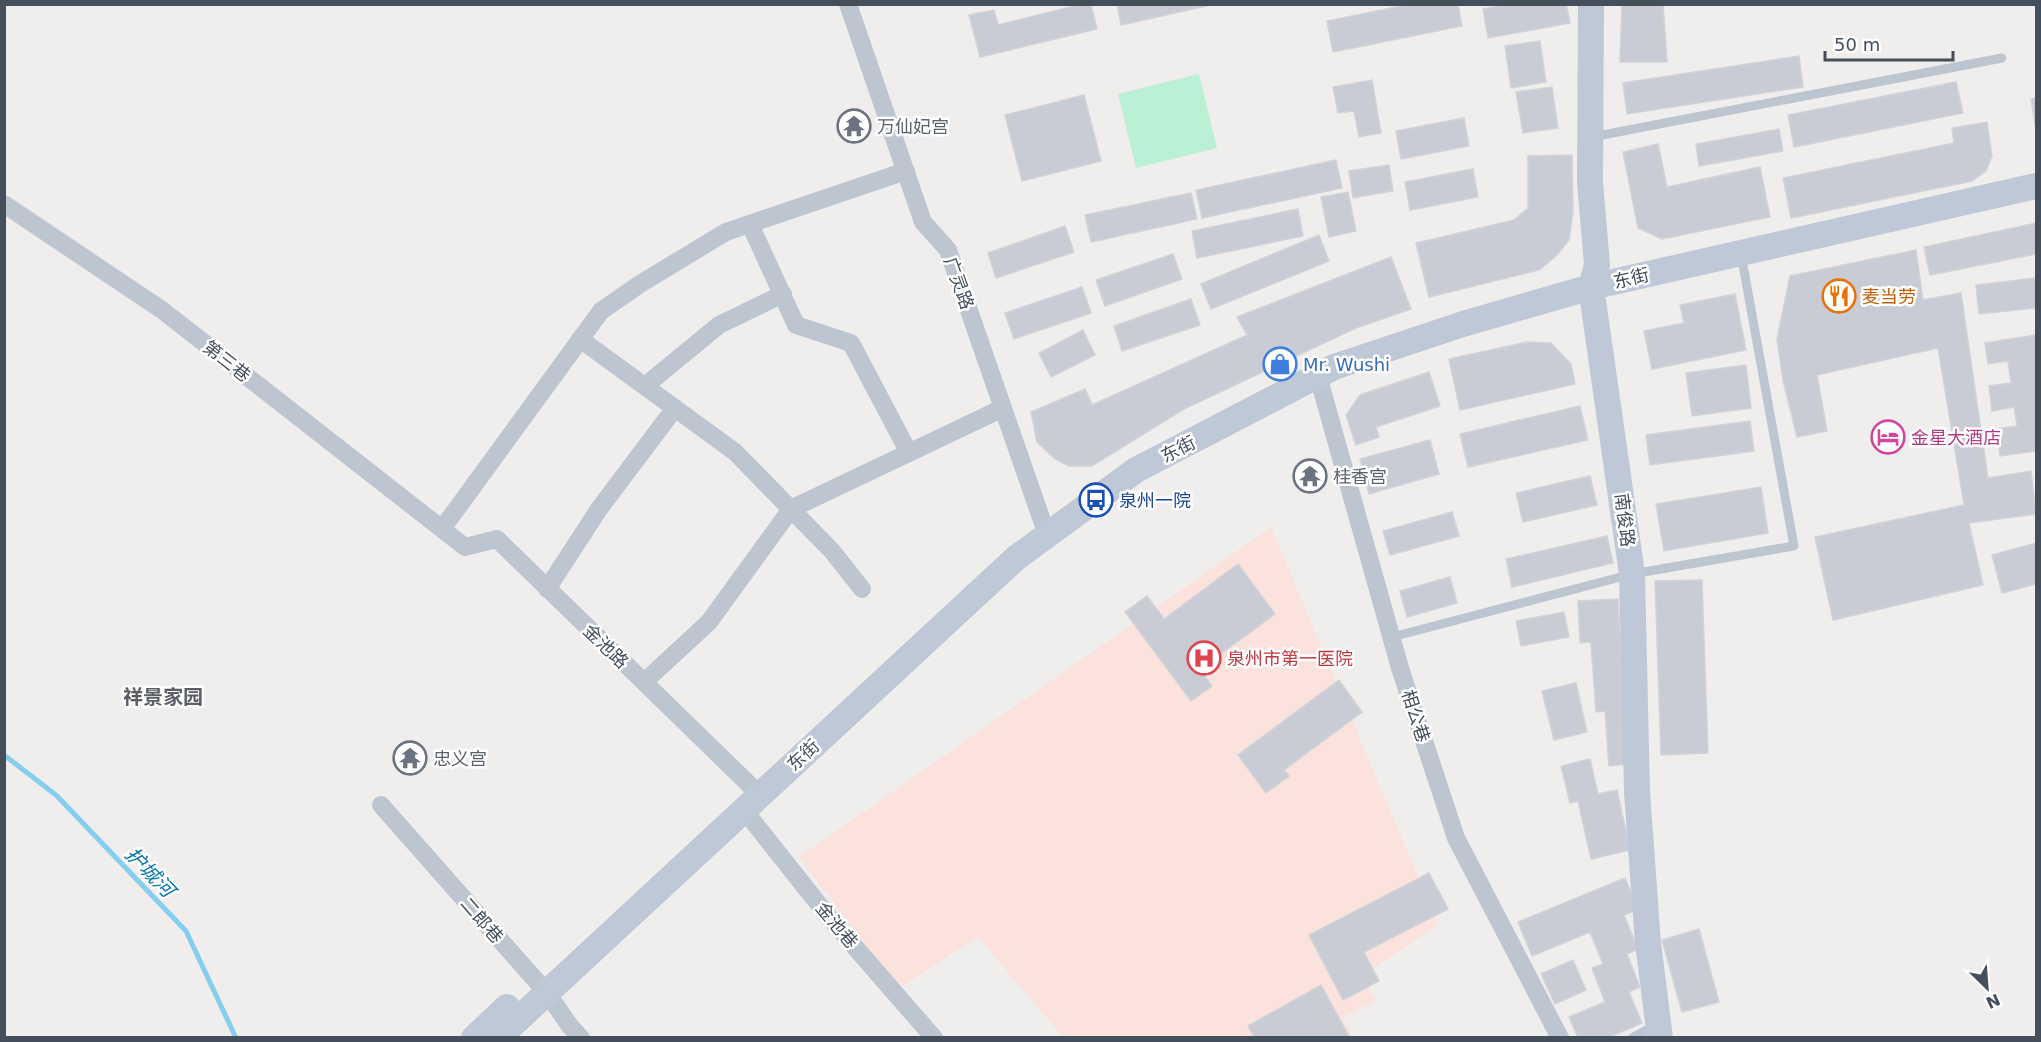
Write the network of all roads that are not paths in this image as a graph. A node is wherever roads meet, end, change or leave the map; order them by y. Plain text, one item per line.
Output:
1 (848, 4) edge
2 (1591, 4) edge
3 (2002, 58) dead end
4 (1590, 137) junction
5 (906, 171) junction
6 (2037, 186) edge
7 (4, 204) edge
8 (750, 224) junction
9 (1741, 253) junction
10 (1593, 283) junction
11 (783, 294) junction
12 (580, 339) junction
13 (1318, 376) junction
14 (645, 386) junction
15 (675, 408) junction
16 (1003, 408) junction
17 (909, 453) junction
18 (791, 509) junction
19 (1045, 528) junction
20 (441, 529) junction
21 (1632, 574) junction
22 (547, 589) junction
23 (862, 589) dead end
24 (1392, 637) junction
25 (644, 682) junction
26 (751, 796) junction
27 (381, 805) dead end
28 (542, 987) junction
29 (1659, 1031) edge
30 (474, 1038) edge
31 (498, 1038) edge
32 (581, 1038) edge
33 (934, 1038) edge
34 (1560, 1038) edge
35 (1632, 1038) edge

1 - 5 street, 广灵路
2 - 4 main road, 南俊路
3 - 4 lane
4 - 10 main road, 南俊路
5 - 8 street
5 - 16 street, 广灵路
6 - 9 main road, 东街
7 - 20 street, 第三巷
8 - 11 street
8 - 12 street
9 - 10 main road, 东街
9 - 21 lane
10 - 13 main road, 东街
10 - 19 main road, 东街
10 - 21 main road, 南俊路
11 - 14 street
11 - 17 street
12 - 14 street
12 - 20 street
13 - 19 main road, 东街
13 - 24 street, 相公巷
14 - 15 street
15 - 18 street
15 - 22 street
16 - 17 street
16 - 19 street, 广灵路
17 - 18 street
18 - 23 street
18 - 25 street
19 - 26 main road, 东街
20 - 22 street, 金池路
21 - 24 lane
21 - 29 main road, 南俊路
22 - 25 street, 金池路
24 - 34 street, 相公巷
25 - 26 street, 金池路
26 - 28 main road, 东街
26 - 33 street, 金池巷
27 - 28 street, 二郎巷
28 - 30 main road, 东街
28 - 31 main road, 东街
28 - 32 street, 二郎巷
29 - 35 lane

